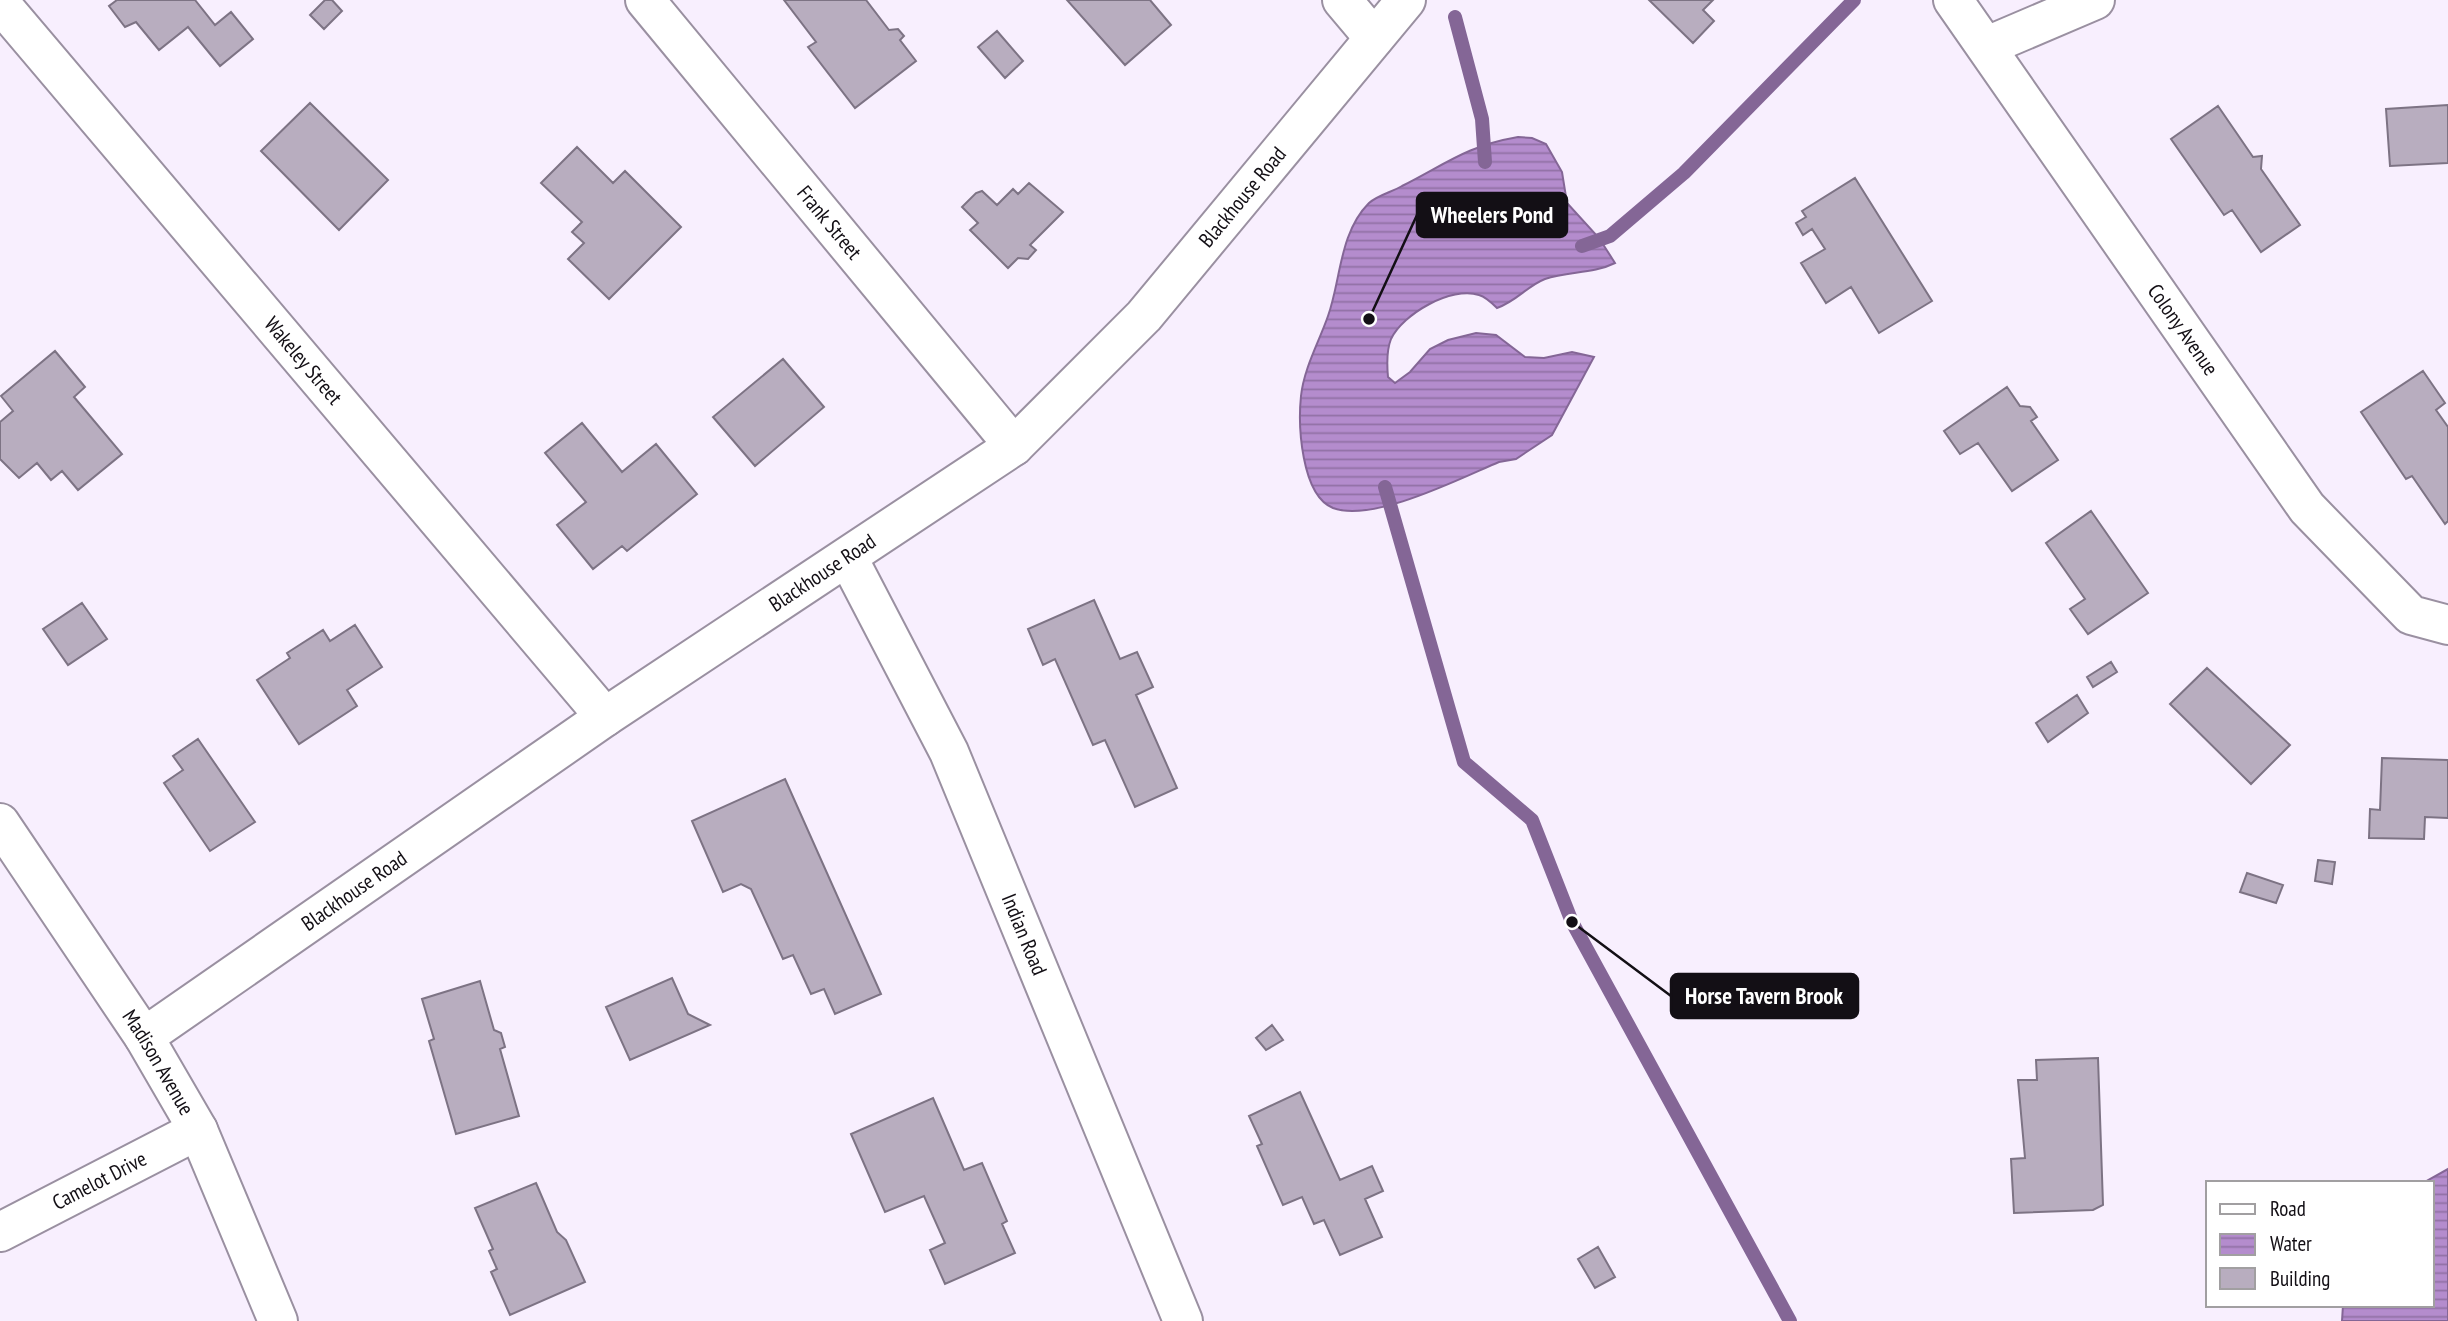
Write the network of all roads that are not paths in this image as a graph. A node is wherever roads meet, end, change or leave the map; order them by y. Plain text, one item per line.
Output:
1 (645, 0) edge
2 (1342, 0) edge
3 (1406, 0) edge
4 (1953, 0) edge
5 (2095, 0) edge
6 (0, 3) edge
7 (1374, 38) junction
8 (1987, 46) junction
9 (1014, 446) junction
10 (848, 558) junction
11 (2448, 625) edge
12 (605, 718) junction
13 (0, 823) edge
14 (144, 1037) junction
15 (198, 1130) junction
16 (0, 1232) edge
17 (278, 1321) edge
18 (1183, 1321) edge

1 - 9 street, Frank Street
2 - 7 street
3 - 7 street, Blackhouse Road
4 - 8 street, Colony Avenue
5 - 8 street
6 - 12 street, Wakeley Street
7 - 9 street, Blackhouse Road
8 - 11 street, Colony Avenue
9 - 10 street, Blackhouse Road
10 - 12 street, Blackhouse Road
10 - 18 street, Indian Road
12 - 14 street, Blackhouse Road
13 - 14 street, Madison Avenue
14 - 15 street, Madison Avenue
15 - 16 street, Camelot Drive
15 - 17 street, Madison Avenue

